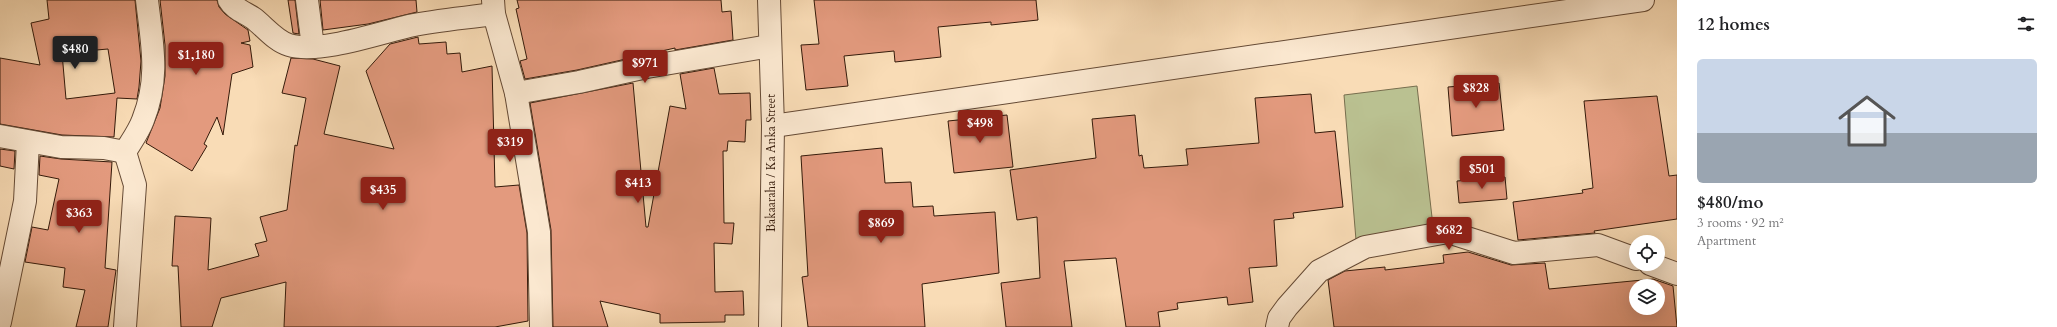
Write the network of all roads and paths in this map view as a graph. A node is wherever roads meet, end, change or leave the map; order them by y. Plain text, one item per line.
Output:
1 (147, 0) edge
2 (229, 0) edge
3 (307, 0) edge
4 (769, 0) edge
5 (1643, 0) edge
6 (493, 7) edge
7 (770, 46) junction
8 (313, 47) junction
9 (516, 93) junction
10 (773, 126) junction
11 (0, 136) edge
12 (28, 142) junction
13 (125, 152) junction
14 (1629, 256) edge
15 (1665, 270) edge
16 (1677, 274) edge
17 (0, 322) edge
18 (125, 327) edge
19 (542, 327) edge
20 (770, 327) edge
21 (1277, 327) edge

1 - 13 street
2 - 8 street
3 - 8 street
4 - 7 street, Bakaaraha / Ka Anka Street
5 - 10 street
6 - 8 street
6 - 9 street
7 - 9 street
7 - 10 street, Bakaaraha / Ka Anka Street
9 - 19 street
10 - 20 street, Bakaaraha / Ka Anka Street
11 - 12 street
12 - 13 street
12 - 17 street
13 - 18 street
14 - 21 street
15 - 16 street

